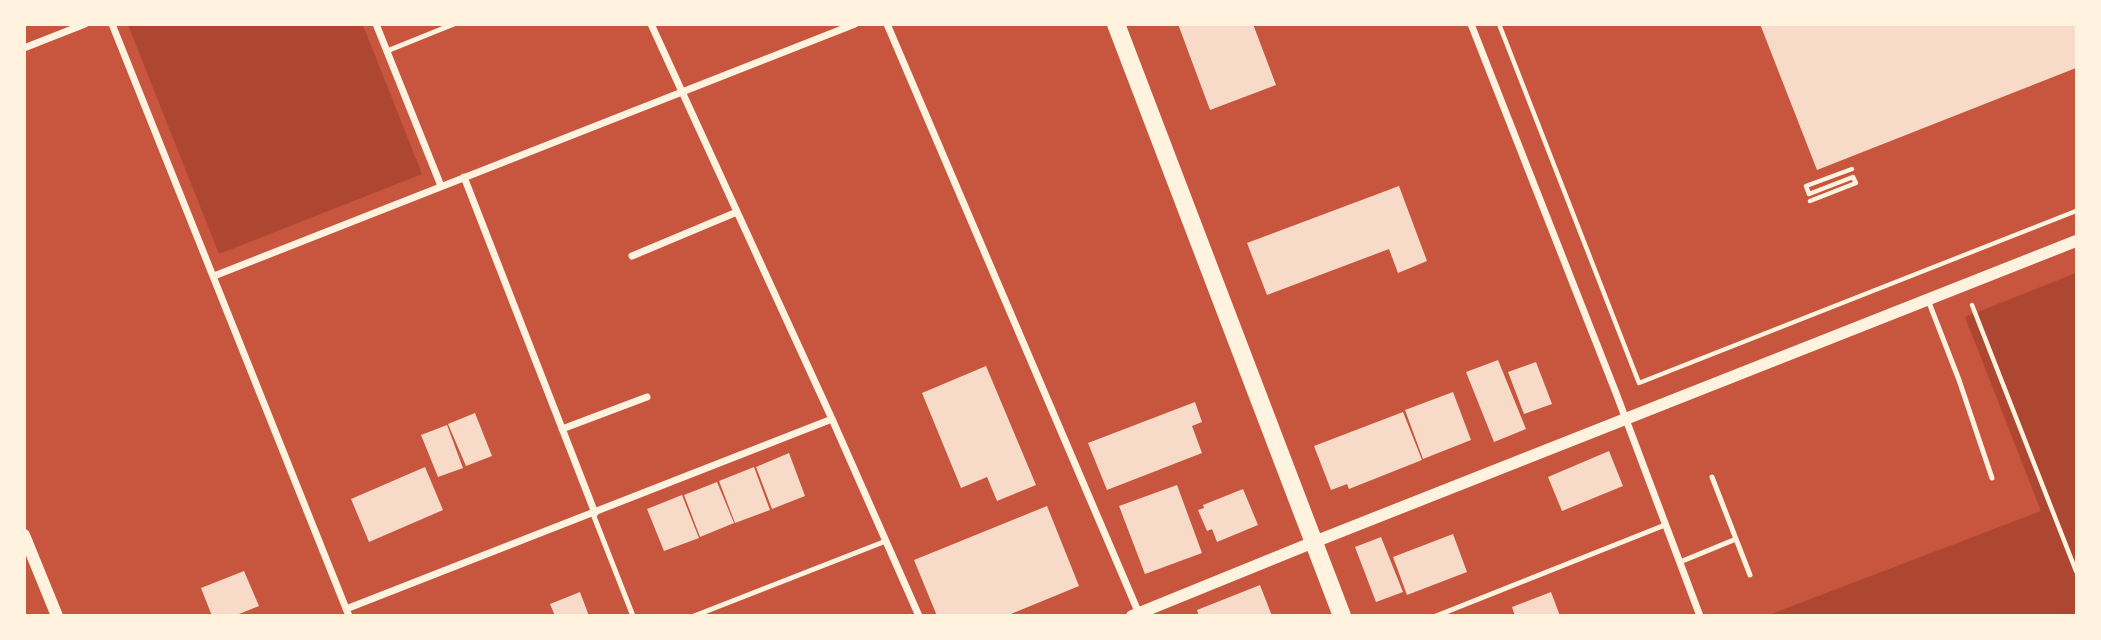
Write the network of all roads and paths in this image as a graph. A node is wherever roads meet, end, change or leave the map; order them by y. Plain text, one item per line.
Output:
1 (85, 24) edge
2 (112, 24) edge
3 (376, 24) edge
4 (454, 24) edge
5 (650, 24) edge
6 (855, 24) edge
7 (887, 24) edge
8 (1116, 24) edge
9 (1471, 24) edge
10 (1499, 24) edge
11 (24, 48) edge
12 (387, 51) junction
13 (681, 92) junction
14 (1852, 169) dead end
15 (464, 177) junction
16 (441, 186) junction
17 (1810, 201) dead end
18 (2077, 211) edge
19 (737, 212) junction
20 (2077, 241) edge
21 (632, 256) dead end
22 (214, 276) junction
23 (1964, 286) junction
24 (1928, 300) junction
25 (1639, 383) junction
26 (647, 397) dead end
27 (1648, 410) junction
28 (832, 419) junction
29 (1626, 419) junction
30 (562, 429) junction
31 (1712, 477) dead end
32 (1992, 478) dead end
33 (594, 514) junction
34 (1665, 525) junction
35 (24, 535) edge
36 (1736, 539) junction
37 (886, 541) junction
38 (1314, 542) junction
39 (1680, 562) junction
40 (2077, 571) edge
41 (1750, 575) dead end
42 (348, 612) edge
43 (57, 615) edge
44 (633, 615) edge
45 (694, 615) edge
46 (919, 615) edge
47 (1137, 615) edge
48 (1342, 615) edge
49 (1436, 615) edge
50 (1700, 615) edge

1 - 11 street
2 - 22 street
3 - 12 street
4 - 12 lane
5 - 13 street
6 - 13 street
7 - 47 street
8 - 38 main road
9 - 29 street
10 - 25 path
12 - 16 street
13 - 15 street
13 - 19 street
14 - 17 path
15 - 16 street
15 - 30 street
16 - 22 street
18 - 25 path
19 - 21 street
19 - 28 street
20 - 23 street
22 - 42 street
23 - 24 street
23 - 40 path
24 - 27 street
24 - 32 lane
25 - 27 path
26 - 30 street
27 - 29 street
28 - 33 street
28 - 37 street
29 - 34 street
29 - 38 street
30 - 33 street
31 - 36 lane
33 - 42 street
33 - 44 lane
34 - 39 street
34 - 49 lane
35 - 43 street
36 - 39 lane
36 - 41 lane
37 - 45 lane
37 - 46 street
38 - 47 street
38 - 48 main road
39 - 50 street

